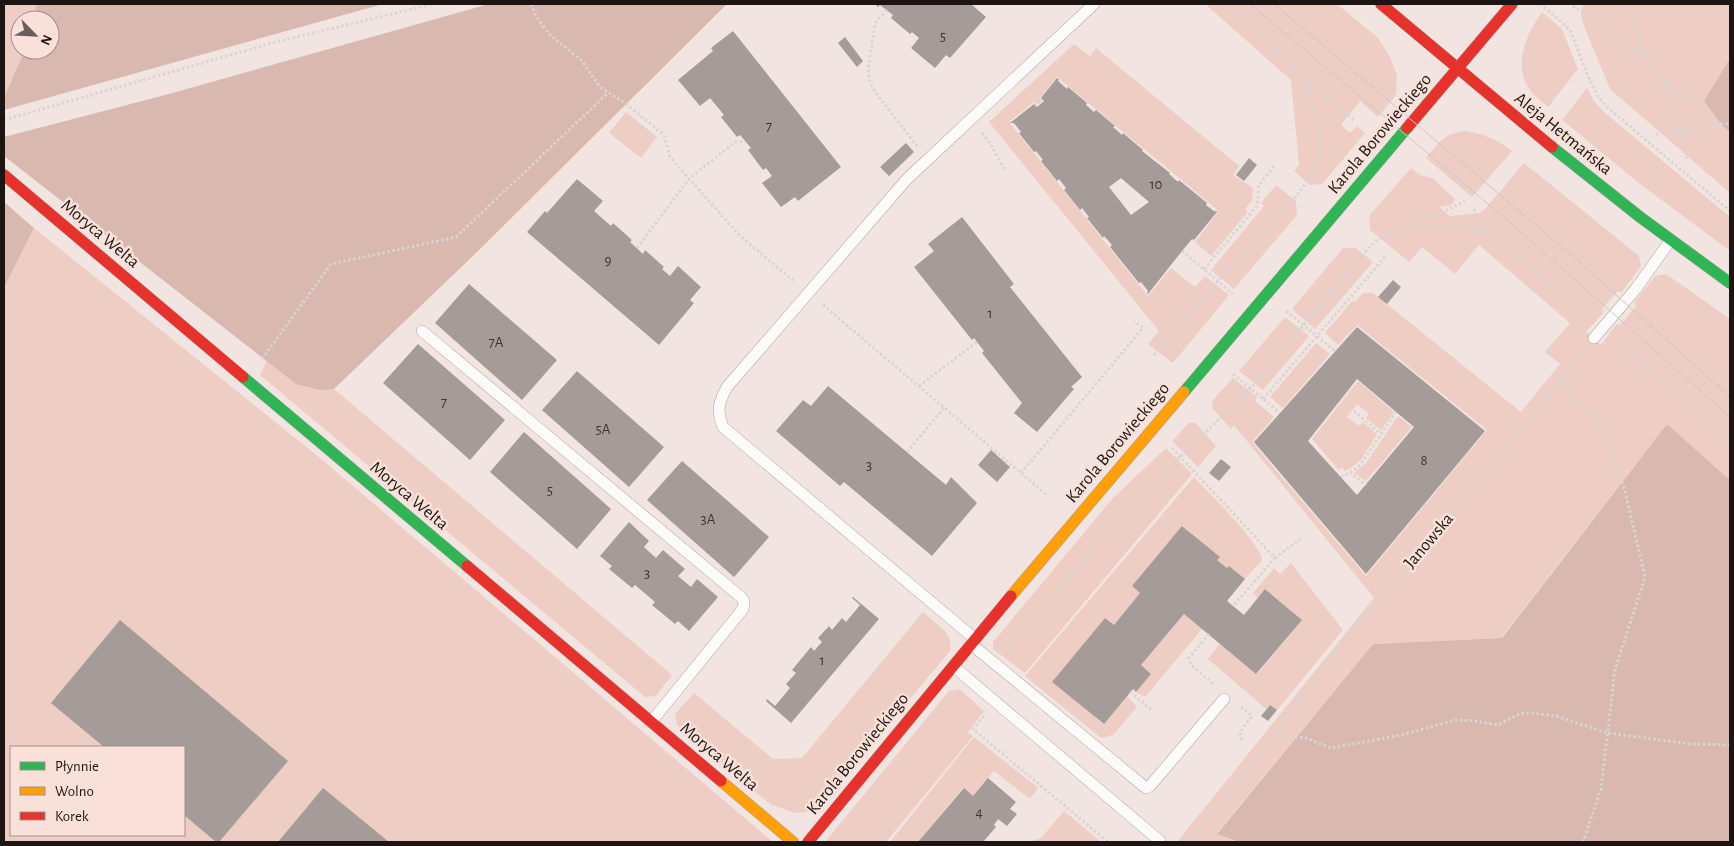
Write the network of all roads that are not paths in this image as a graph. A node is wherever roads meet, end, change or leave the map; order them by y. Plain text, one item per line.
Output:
1 (1094, 4) edge
2 (1381, 4) edge
3 (1512, 4) edge
4 (1458, 69) junction
5 (4, 176) edge
6 (1670, 241) junction
7 (1730, 283) edge
8 (422, 331) dead end
9 (1594, 338) road end
10 (973, 642) junction
11 (952, 666) junction
12 (1224, 698) dead end
13 (650, 722) junction
14 (1160, 841) edge
15 (793, 842) edge
16 (808, 842) edge

1 - 10 lane
2 - 4 street, Aleja Hetmańska
3 - 4 street, Karola Borowieckiego
4 - 6 street, Aleja Hetmańska
4 - 10 street, Karola Borowieckiego
5 - 13 street, Moryca Welta
6 - 7 street, Aleja Hetmańska
6 - 9 lane
8 - 13 lane
10 - 11 street, Karola Borowieckiego
10 - 12 lane
11 - 14 lane
11 - 16 street, Karola Borowieckiego
13 - 15 street, Moryca Welta

